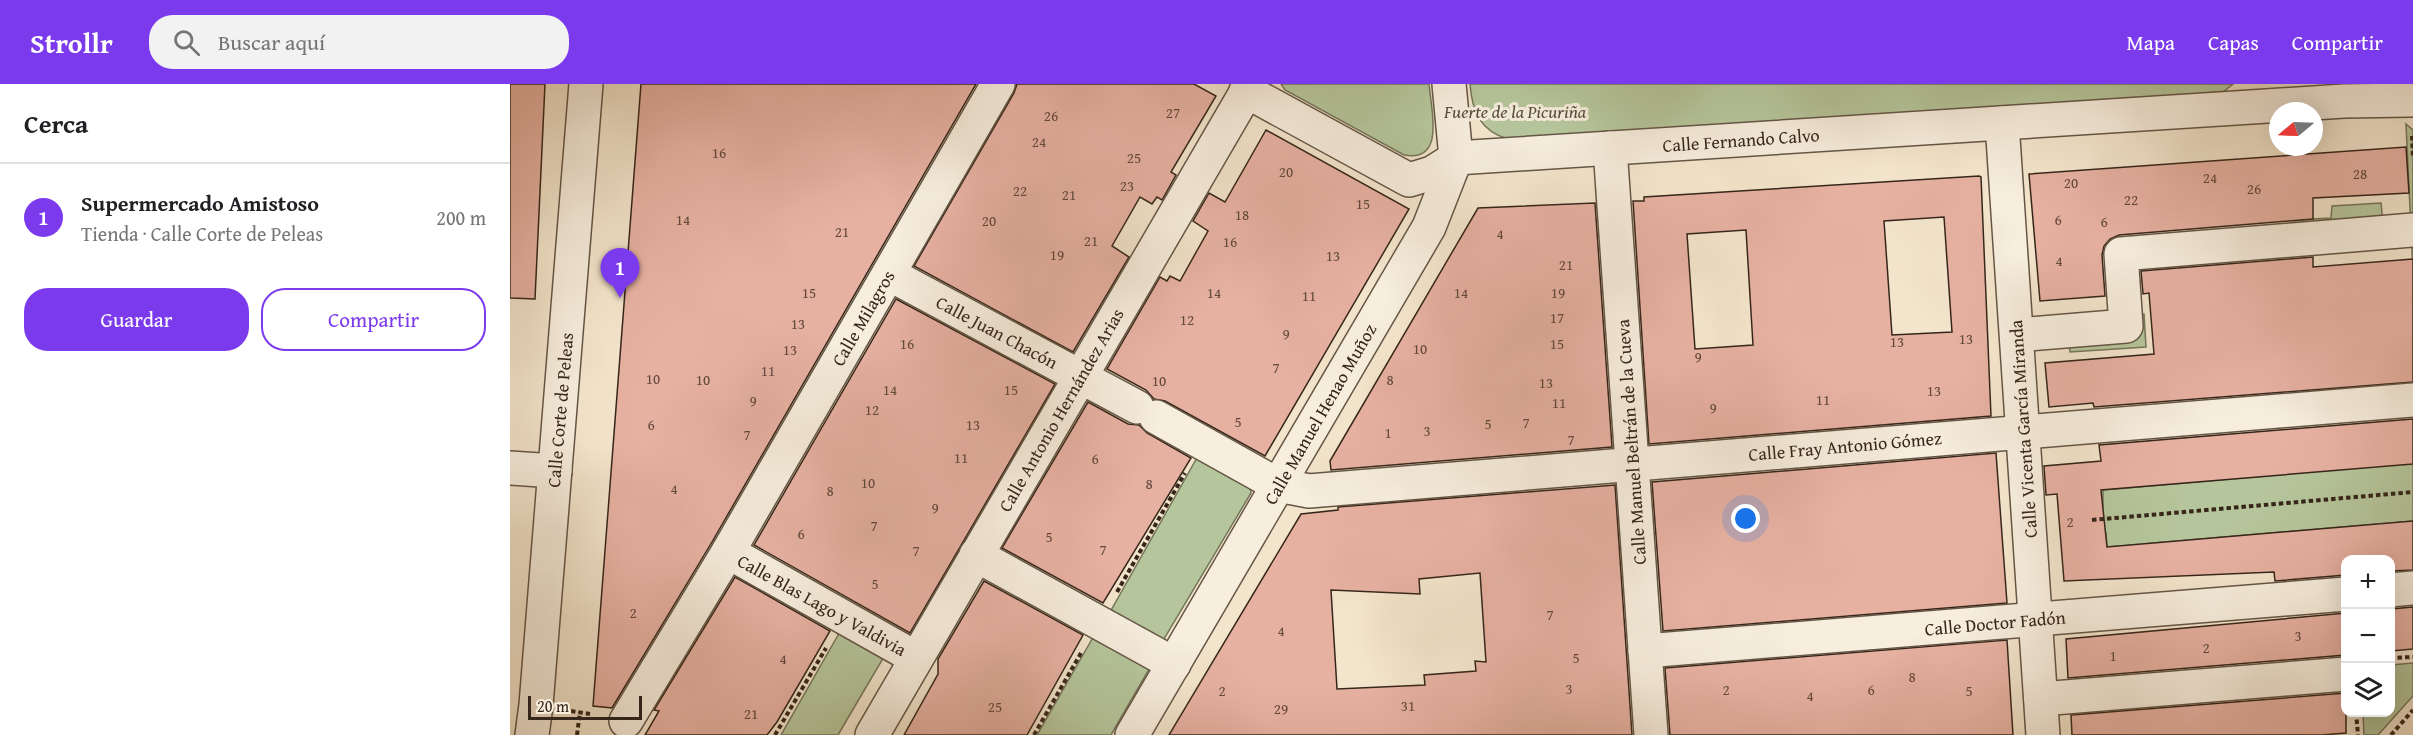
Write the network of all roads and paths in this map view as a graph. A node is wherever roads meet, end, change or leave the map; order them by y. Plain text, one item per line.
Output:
1 (586, 84) edge
2 (998, 84) edge
3 (1449, 84) edge
4 (1248, 88) edge
5 (2262, 95) edge
6 (2405, 96) edge
7 (2002, 123) junction
8 (1610, 148) junction
9 (1456, 158) junction
10 (2413, 230) edge
11 (889, 274) junction
12 (2017, 334) junction
13 (1081, 377) junction
14 (2413, 400) edge
15 (2023, 431) junction
16 (1632, 464) junction
17 (510, 468) edge
18 (555, 471) junction
19 (1278, 485) junction
20 (2413, 492) edge
21 (2092, 520) dead end
22 (728, 552) junction
23 (976, 555) junction
24 (2413, 588) edge
25 (2395, 590) edge
26 (2341, 594) edge
27 (844, 617) junction
28 (2035, 620) junction
29 (1645, 651) junction
30 (2413, 657) edge
31 (916, 658) junction
32 (2395, 658) edge
33 (1174, 664) junction
34 (2341, 674) edge
35 (2040, 699) junction
36 (2413, 710) edge
37 (580, 712) dead end
38 (2356, 717) edge
39 (626, 721) dead end
40 (537, 725) edge
41 (577, 735) edge
42 (775, 735) edge
43 (872, 735) edge
44 (1132, 735) edge
45 (1651, 735) edge
46 (2043, 735) edge
47 (2358, 735) edge
48 (2391, 735) edge

1 - 18 street, Calle Corte de Peleas
2 - 11 street, Calle Milagros
3 - 9 street
4 - 9 street, Calle Fernando Calvo
4 - 13 street, Calle Antonio Hernández Arias
5 - 6 street, Calle Fernando Calvo
5 - 7 street, Calle Fernando Calvo
7 - 8 street, Calle Fernando Calvo
7 - 12 street, Calle Vicenta García Miranda
8 - 9 street, Calle Fernando Calvo
8 - 16 street, Calle Manuel Beltrán de la Cueva
9 - 19 street, Calle Manuel Henao Muñoz
10 - 12 street
11 - 13 street, Calle Juan Chacón
11 - 22 street, Calle Milagros
12 - 15 street, Calle Vicenta García Miranda
13 - 19 street, Calle Juan Chacón
13 - 23 street, Calle Antonio Hernández Arias
14 - 15 street, Calle Fray Antonio Gómez
15 - 16 street, Calle Fray Antonio Gómez
15 - 28 street, Calle Vicenta García Miranda
16 - 19 street, Calle Fray Antonio Gómez
16 - 29 street, Calle Manuel Beltrán de la Cueva
17 - 18 street
18 - 40 street, Calle Corte de Peleas
19 - 33 street, Calle Manuel Henao Muñoz
20 - 21 path
22 - 27 street, Calle Blas Lago y Valdivia
22 - 39 street, Calle Milagros
23 - 31 street, Calle Antonio Hernández Arias
23 - 33 street
24 - 25 street
26 - 28 street, Calle Doctor Fadón
27 - 31 street, Calle Blas Lago y Valdivia
27 - 42 path
28 - 29 street, Calle Doctor Fadón
28 - 35 street, Calle Vicenta García Miranda
29 - 45 street, Calle Manuel Beltrán de la Cueva
30 - 32 path
31 - 43 street, Calle Antonio Hernández Arias
33 - 44 street, Calle Manuel Henao Muñoz
34 - 35 street
35 - 46 street, Calle Vicenta García Miranda
36 - 48 path
37 - 41 path
38 - 47 path

